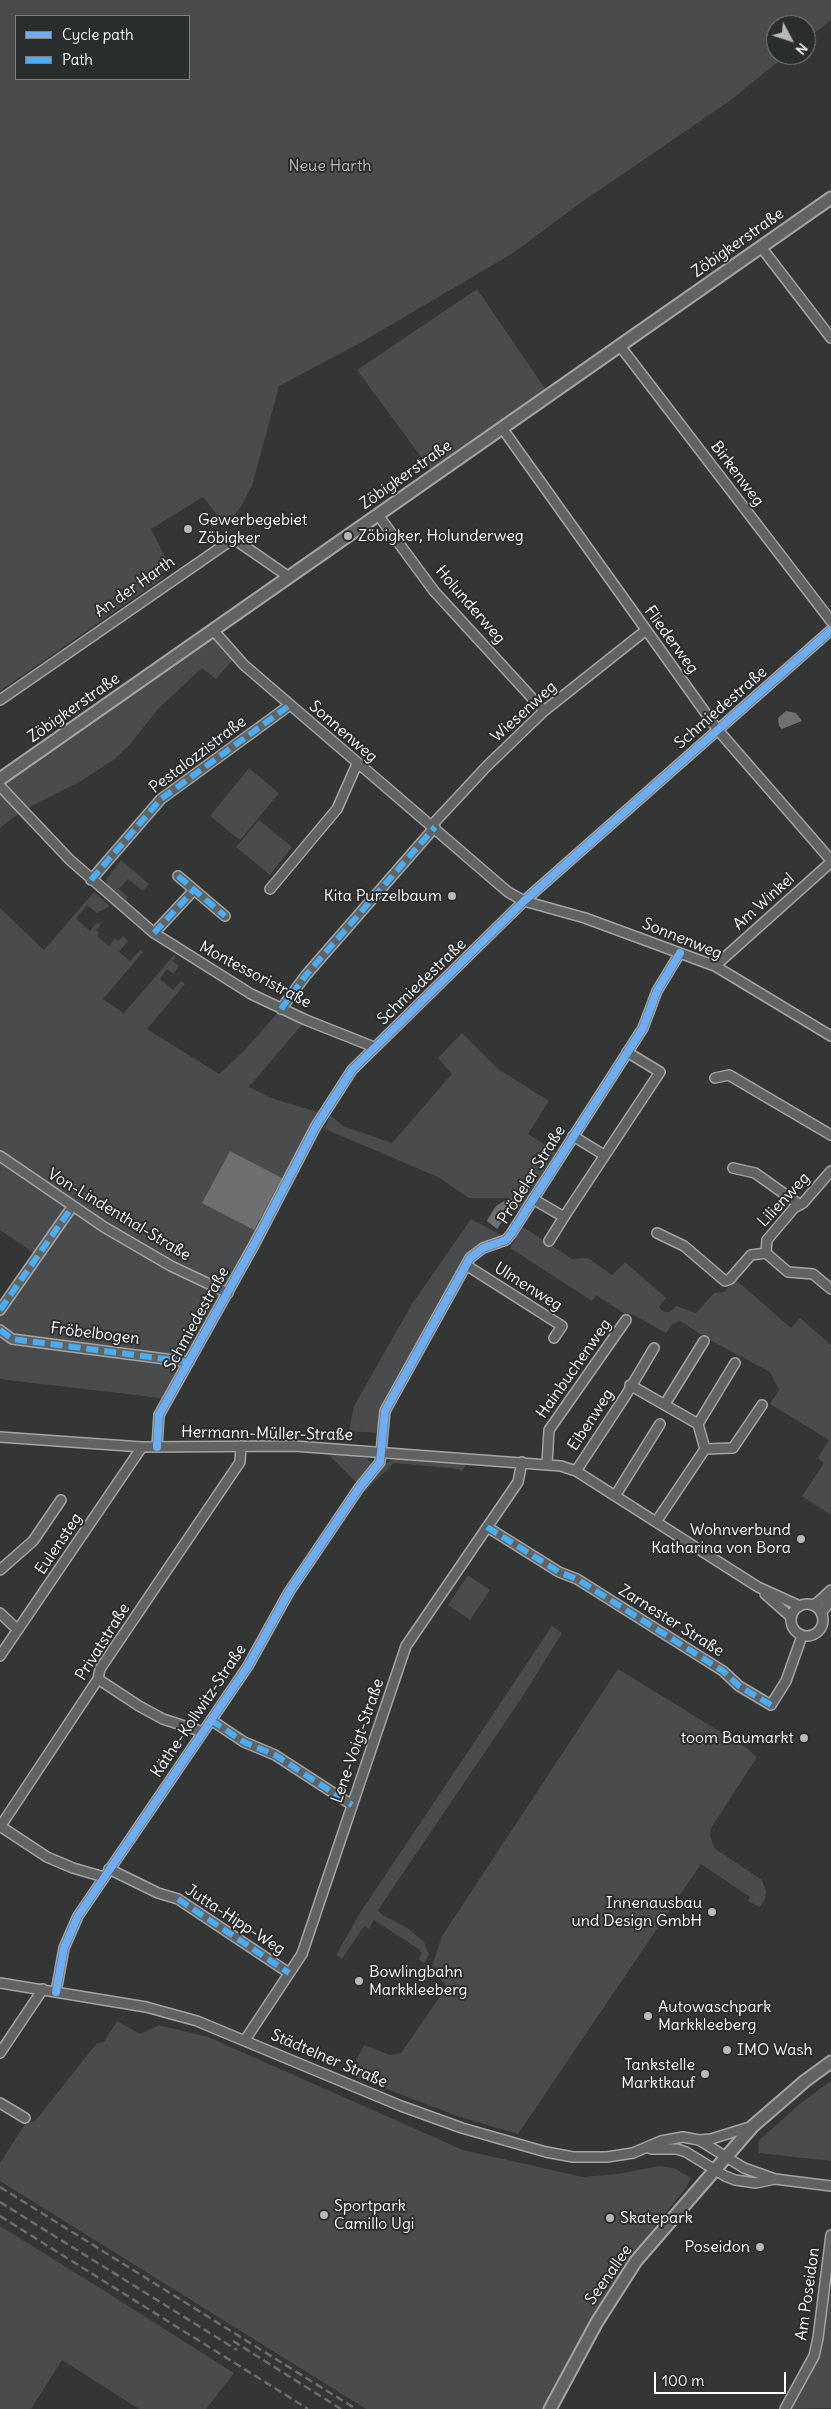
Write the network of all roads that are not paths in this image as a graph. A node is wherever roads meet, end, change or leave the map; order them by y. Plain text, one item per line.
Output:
1 (831, 198) edge
2 (761, 247) junction
3 (831, 338) edge
4 (620, 346) junction
5 (502, 428) junction
6 (378, 515) junction
7 (289, 578) junction
8 (831, 621) edge
9 (213, 630) junction
10 (831, 630) edge
11 (645, 631) junction
12 (0, 700) edge
13 (290, 706) junction
14 (544, 711) junction
15 (717, 729) junction
16 (357, 764) junction
17 (0, 779) edge
18 (0, 786) edge
19 (433, 826) junction
20 (830, 859) edge
21 (178, 876) dead end
22 (91, 880) junction
23 (270, 889) dead end
24 (194, 890) junction
25 (524, 901) junction
26 (225, 916) dead end
27 (154, 933) junction
28 (680, 953) junction
29 (716, 966) junction
30 (281, 1009) junction
31 (831, 1036) edge
32 (374, 1046) junction
33 (627, 1052) junction
34 (715, 1078) dead end
35 (831, 1135) edge
36 (573, 1136) junction
37 (604, 1155) junction
38 (0, 1156) edge
39 (733, 1168) dead end
40 (831, 1171) edge
41 (533, 1199) junction
42 (800, 1205) junction
43 (72, 1207) junction
44 (564, 1217) junction
45 (657, 1233) dead end
46 (549, 1241) dead end
47 (766, 1253) junction
48 (466, 1265) junction
49 (831, 1289) edge
50 (228, 1293) junction
51 (0, 1310) edge
52 (626, 1320) dead end
53 (0, 1330) edge
54 (554, 1338) dead end
55 (704, 1341) dead end
56 (654, 1348) dead end
57 (189, 1362) junction
58 (735, 1363) dead end
59 (630, 1385) junction
60 (665, 1404) junction
61 (762, 1405) dead end
62 (660, 1424) dead end
63 (698, 1424) junction
64 (0, 1437) edge
65 (241, 1446) junction
66 (142, 1447) junction
67 (157, 1447) junction
68 (705, 1449) junction
69 (382, 1453) junction
70 (522, 1462) junction
71 (547, 1464) junction
72 (576, 1471) junction
73 (615, 1496) junction
74 (61, 1500) dead end
75 (656, 1522) junction
76 (487, 1527) junction
77 (2, 1564) edge
78 (758, 1587) junction
79 (831, 1590) edge
80 (831, 1601) edge
81 (812, 1605) junction
82 (800, 1606) junction
83 (0, 1613) edge
84 (821, 1613) junction
85 (791, 1617) junction
86 (18, 1630) junction
87 (802, 1636) junction
88 (0, 1656) edge
89 (98, 1679) junction
90 (211, 1720) junction
91 (203, 1732) junction
92 (352, 1805) junction
93 (0, 1826) edge
94 (107, 1873) junction
95 (289, 1973) junction
96 (0, 1983) edge
97 (44, 1989) junction
98 (56, 1992) junction
99 (246, 2040) junction
100 (0, 2053) edge
101 (831, 2062) edge
102 (0, 2102) edge
103 (25, 2118) dead end
104 (753, 2126) junction
105 (699, 2140) junction
106 (646, 2149) junction
107 (725, 2156) junction
108 (714, 2170) junction
109 (775, 2179) junction
110 (831, 2186) edge
111 (831, 2235) edge
112 (550, 2409) edge
113 (785, 2409) edge

1 - 2 main road, Zöbigkerstraße
2 - 3 street
2 - 4 main road, Zöbigkerstraße
4 - 5 main road, Zöbigkerstraße
4 - 8 street, Birkenweg
5 - 6 main road, Zöbigkerstraße
5 - 11 street, Fliederweg
6 - 7 main road, Zöbigkerstraße
6 - 14 street, Holunderweg
7 - 9 main road, Zöbigkerstraße
7 - 12 street, An der Harth
9 - 13 street, Sonnenweg
9 - 17 main road, Zöbigkerstraße
10 - 15 street, Schmiedestraße
11 - 14 street, Wiesenweg
11 - 15 street, Fliederweg
13 - 16 street, Sonnenweg
13 - 22 street, Pestalozzistraße
14 - 19 street, Wiesenweg
15 - 20 street, Fliederweg
15 - 25 street, Schmiedestraße
16 - 19 street, Sonnenweg
16 - 23 street
18 - 22 street, Montessoristraße
19 - 25 street, Sonnenweg
19 - 30 street, Wiesenweg
20 - 29 street, Am Winkel
21 - 24 street
22 - 27 street, Montessoristraße
24 - 26 street
24 - 27 street
25 - 28 street, Sonnenweg
25 - 32 street, Schmiedestraße
27 - 30 street, Montessoristraße
28 - 29 street, Sonnenweg
28 - 33 street, Prödeler Straße
29 - 31 street, Sonnenweg
30 - 32 street, Montessoristraße
32 - 50 street, Schmiedestraße
33 - 36 street, Prödeler Straße
33 - 37 street
34 - 35 street
36 - 37 street
36 - 41 street, Prödeler Straße
37 - 44 street
38 - 43 street, Von-Lindenthal-Straße
39 - 42 street
40 - 42 street, Lilienweg
41 - 44 street
41 - 48 street, Prödeler Straße
42 - 47 street, Lilienweg
43 - 50 street, Von-Lindenthal-Straße
43 - 51 street
44 - 46 street
45 - 47 street
47 - 49 street
48 - 54 street, Ulmenweg
48 - 69 street, Prödeler Straße
50 - 57 street, Schmiedestraße
52 - 71 street, Hainbuchenweg
53 - 57 street, Fröbelbogen
55 - 60 street
56 - 59 street, Eibenweg
57 - 67 street, Schmiedestraße
58 - 63 street
59 - 60 street, Eibenweg
59 - 72 street, Eibenweg
60 - 63 street, Eibenweg
61 - 68 street
62 - 73 street
63 - 68 street
64 - 66 street, Hermann-Müller-Straße
65 - 67 street, Hermann-Müller-Straße
65 - 69 street, Hermann-Müller-Straße
65 - 89 street, Privatstraße
66 - 67 street, Hermann-Müller-Straße
66 - 86 street, Eulensteg
68 - 75 street
69 - 70 street, Hermann-Müller-Straße
69 - 90 street, Käthe-Kollwitz-Straße
70 - 71 street, Hermann-Müller-Straße
70 - 76 street, Lene-Voigt-Straße
71 - 72 street, Hermann-Müller-Straße
72 - 73 street, Hermann-Müller-Straße
73 - 75 street, Hermann-Müller-Straße
74 - 77 street
75 - 78 street, Hermann-Müller-Straße
76 - 87 street, Zarnester Straße
76 - 92 street, Lene-Voigt-Straße
78 - 82 street, Hermann-Müller-Straße
78 - 85 street, Hermann-Müller-Straße
79 - 81 street
80 - 84 street
81 - 82 street
81 - 84 street
82 - 85 street
83 - 86 street
84 - 87 street
85 - 87 street
86 - 88 street, Eulensteg
89 - 91 street, Käthe-Kollwitz-Straße
89 - 93 street, Privatstraße
90 - 91 street, Käthe-Kollwitz-Straße
90 - 92 street
91 - 94 street, Käthe-Kollwitz-Straße
92 - 95 street, Lene-Voigt-Straße
93 - 94 street
94 - 95 street, Jutta-Hipp-Weg
94 - 98 street, Käthe-Kollwitz-Straße
95 - 99 street, Lene-Voigt-Straße
96 - 97 street, Städtelner Straße
97 - 98 street, Städtelner Straße
97 - 100 street
98 - 99 street, Städtelner Straße
99 - 106 street, Städtelner Straße
101 - 104 main road, Seenallee
102 - 103 street
104 - 105 street, Seenallee
104 - 107 main road, Seenallee
105 - 106 street, Städtelner Straße
105 - 107 street, Städtelner Straße
106 - 108 street, Städtelner Straße
107 - 108 main road, Seenallee
107 - 109 street, Städtelner Straße
108 - 109 street, Städtelner Straße
108 - 112 main road, Seenallee
109 - 110 street, Städtelner Straße
111 - 113 street, Am Poseidon

